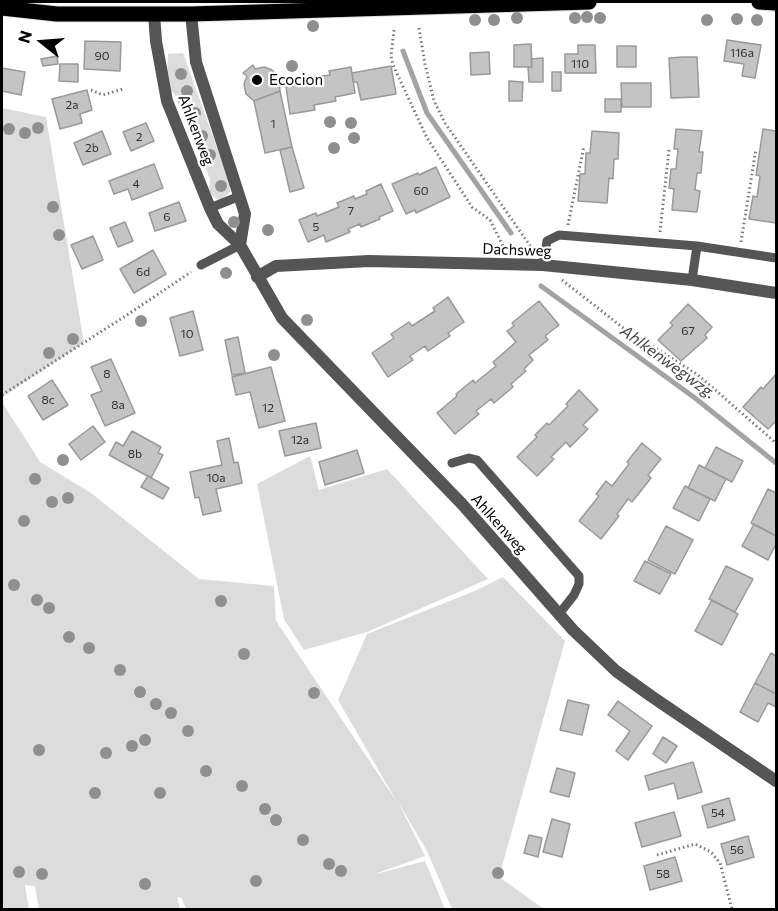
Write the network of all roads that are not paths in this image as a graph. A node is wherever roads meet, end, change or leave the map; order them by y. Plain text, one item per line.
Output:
1 (510, 2) edge
2 (589, 2) edge
3 (759, 2) edge
4 (777, 3) edge
5 (266, 7) edge
6 (2, 8) edge
7 (154, 14) junction
8 (191, 14) junction
9 (240, 196) junction
10 (210, 208) junction
11 (240, 245) junction
12 (697, 246) junction
13 (777, 258) edge
14 (201, 265) road end
15 (543, 265) junction
16 (257, 277) junction
17 (692, 280) junction
18 (777, 293) edge
19 (452, 463) dead end
20 (559, 614) junction
21 (777, 782) edge

1 - 2 main road
1 - 5 main road
3 - 4 main road
5 - 8 main road
6 - 7 main road
7 - 8 main road
7 - 10 street, Ahlkenweg
8 - 9 street, Ahlkenweg
9 - 10 lane
9 - 11 street, Ahlkenweg
10 - 11 street, Ahlkenweg
11 - 14 lane
11 - 16 street, Ahlkenweg
12 - 13 lane
12 - 15 lane
12 - 17 lane
15 - 16 street, Dachsweg
15 - 17 street, Dachsweg
16 - 20 street, Ahlkenweg
17 - 18 street, Dachsweg
19 - 20 lane
20 - 21 street, Ahlkenweg

